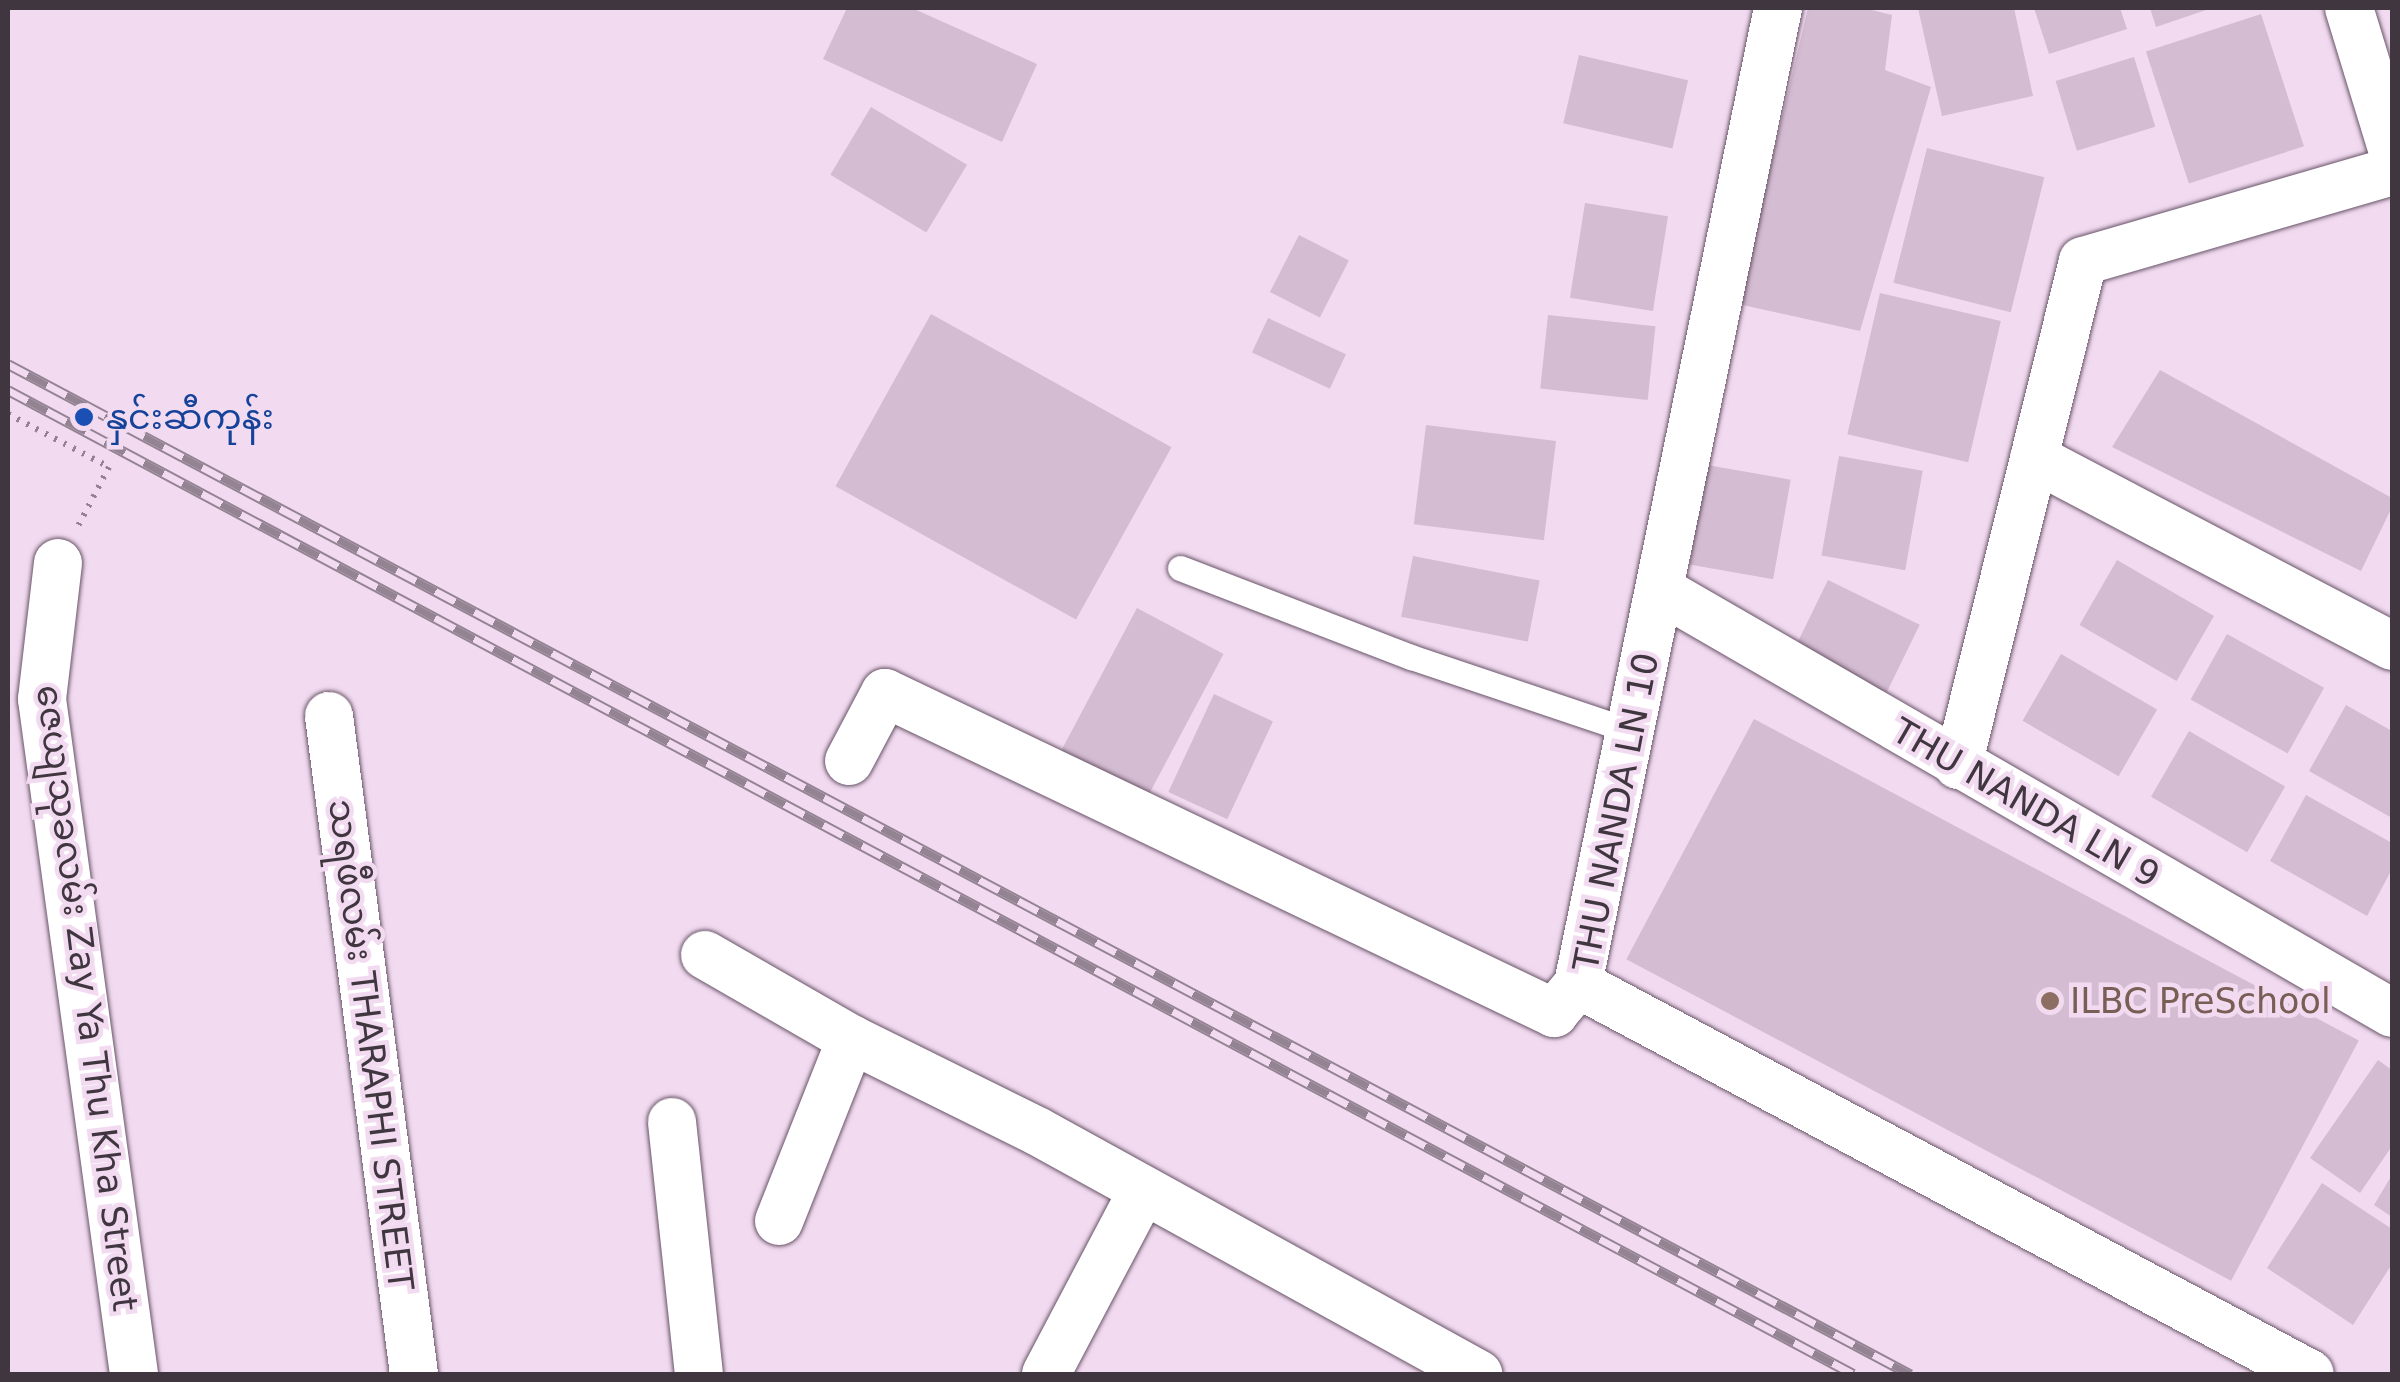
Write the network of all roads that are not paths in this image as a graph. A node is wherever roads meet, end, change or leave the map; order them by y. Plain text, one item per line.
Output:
1 (1778, 8) edge
2 (2349, 8) edge
3 (2392, 149) edge
4 (2392, 171) edge
5 (2034, 458) junction
6 (58, 563) road end
7 (1180, 568) dead end
8 (1660, 590) junction
9 (2392, 646) edge
10 (328, 716) dead end
11 (1630, 730) junction
12 (849, 762) dead end
13 (1958, 764) junction
14 (706, 955) dead end
15 (1578, 984) junction
16 (2392, 1013) edge
17 (851, 1039) junction
18 (672, 1122) dead end
19 (1142, 1190) junction
20 (779, 1220) dead end
21 (1464, 1371) edge
22 (134, 1374) edge
23 (414, 1374) edge
24 (699, 1374) edge
25 (1046, 1374) edge
26 (2310, 1374) edge

1 - 8 street, THU NANDA LN 10
2 - 3 street
4 - 5 street
5 - 9 street
5 - 13 street
6 - 22 street, ဇေယျသုခလမ်း Zay Ya Thu Kha Street
7 - 11 lane
8 - 11 street, THU NANDA LN 10
8 - 13 street, THU NANDA LN 9
10 - 23 street, သရဖီလမ်း THARAPHI STREET
11 - 15 street, THU NANDA LN 10
12 - 15 street
13 - 16 street, THU NANDA LN 9
14 - 17 street
15 - 26 street, THU NANDA LN 10
17 - 19 street
17 - 20 street
18 - 24 street
19 - 21 street
19 - 25 street

